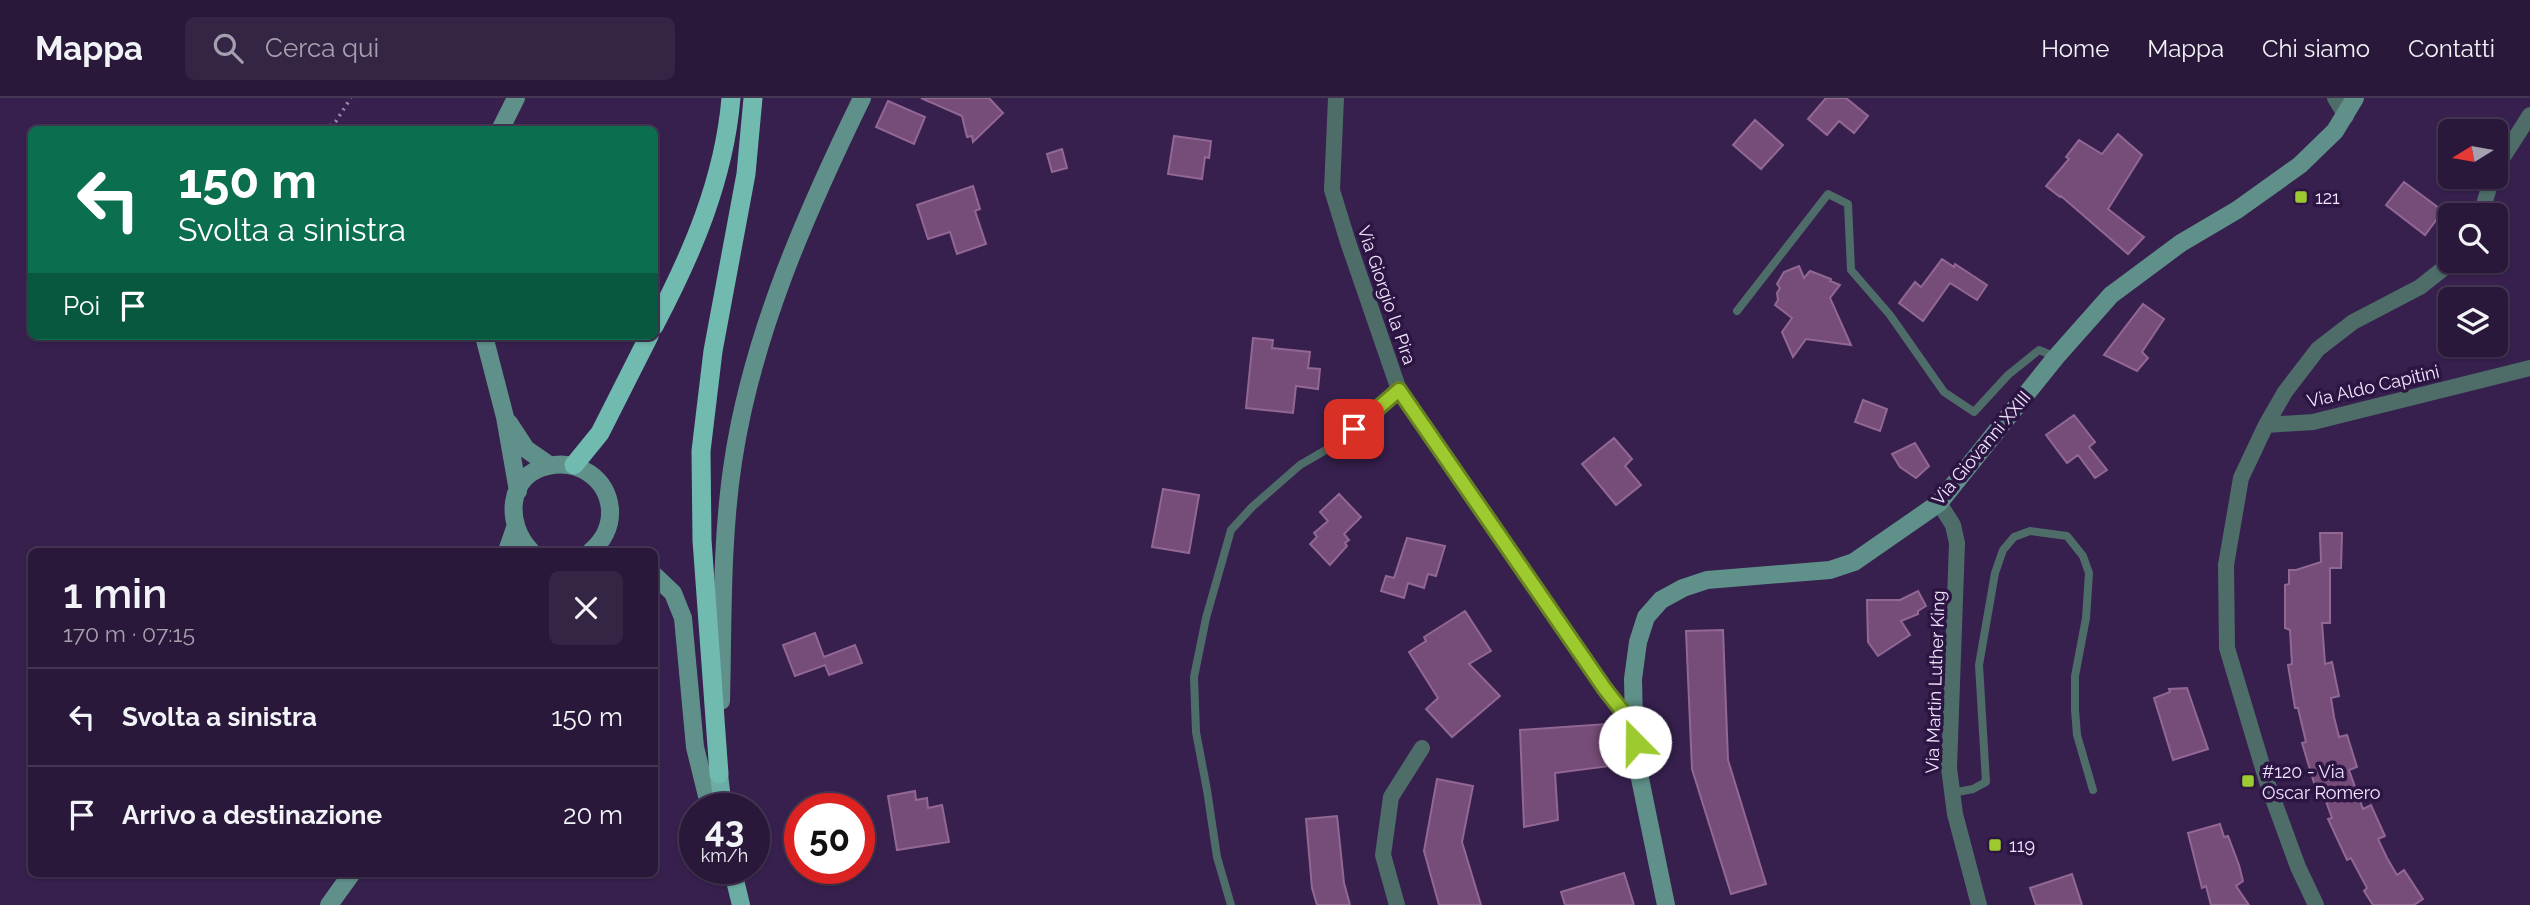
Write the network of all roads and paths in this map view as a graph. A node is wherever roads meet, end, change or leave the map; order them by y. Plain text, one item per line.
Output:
1 (351, 98) edge
2 (516, 98) edge
3 (731, 98) edge
4 (753, 98) edge
5 (862, 98) edge
6 (1336, 98) edge
7 (2335, 98) edge
8 (2355, 98) edge
9 (2530, 115) edge
10 (2346, 116) junction
11 (329, 126) edge
12 (502, 126) edge
13 (2508, 149) edge
14 (2438, 273) edge
15 (1737, 311) dead end
16 (658, 318) edge
17 (485, 340) edge
18 (647, 340) edge
19 (2056, 357) junction
20 (2530, 368) edge
21 (1399, 390) junction
22 (505, 417) junction
23 (2266, 425) junction
24 (549, 465) junction
25 (574, 465) junction
26 (518, 491) junction
27 (1939, 503) junction
28 (515, 528) junction
29 (509, 548) edge
30 (528, 548) edge
31 (594, 548) edge
32 (658, 579) edge
33 (1634, 726) junction
34 (1422, 748) dead end
35 (719, 774) junction
36 (2093, 790) dead end
37 (706, 793) edge
38 (721, 793) edge
39 (1952, 793) junction
40 (349, 877) edge
41 (736, 884) edge
42 (329, 905) edge
43 (741, 905) edge
44 (1231, 905) edge
45 (1397, 905) edge
46 (1666, 905) edge
47 (1979, 905) edge
48 (2316, 905) edge

1 - 11 path
2 - 12 main road
3 - 16 highway
4 - 35 highway
5 - 35 main road
6 - 21 street, Via Giorgio la Pira
7 - 10 street
8 - 10 main road, Via Giovanni XXIII
9 - 13 street
10 - 19 main road, Via Giovanni XXIII
14 - 23 street
15 - 19 lane
17 - 22 main road
18 - 25 highway
19 - 27 main road, Via Giovanni XXIII
20 - 23 street, Via Aldo Capitini
21 - 33 street, Via Giorgio la Pira
21 - 44 lane
22 - 24 main road
22 - 26 main road
23 - 48 street
24 - 25 main road
24 - 26 main road
25 - 31 main road
26 - 28 main road
27 - 33 main road, Via Giovanni XXIII
27 - 39 street, Via Martin Luther King
28 - 29 main road
28 - 30 main road
32 - 37 main road
33 - 46 main road, Via Giovanni XXIII
34 - 45 street
35 - 38 main road
36 - 39 lane
39 - 47 street, Via Martin Luther King
40 - 42 main road
41 - 43 main road

